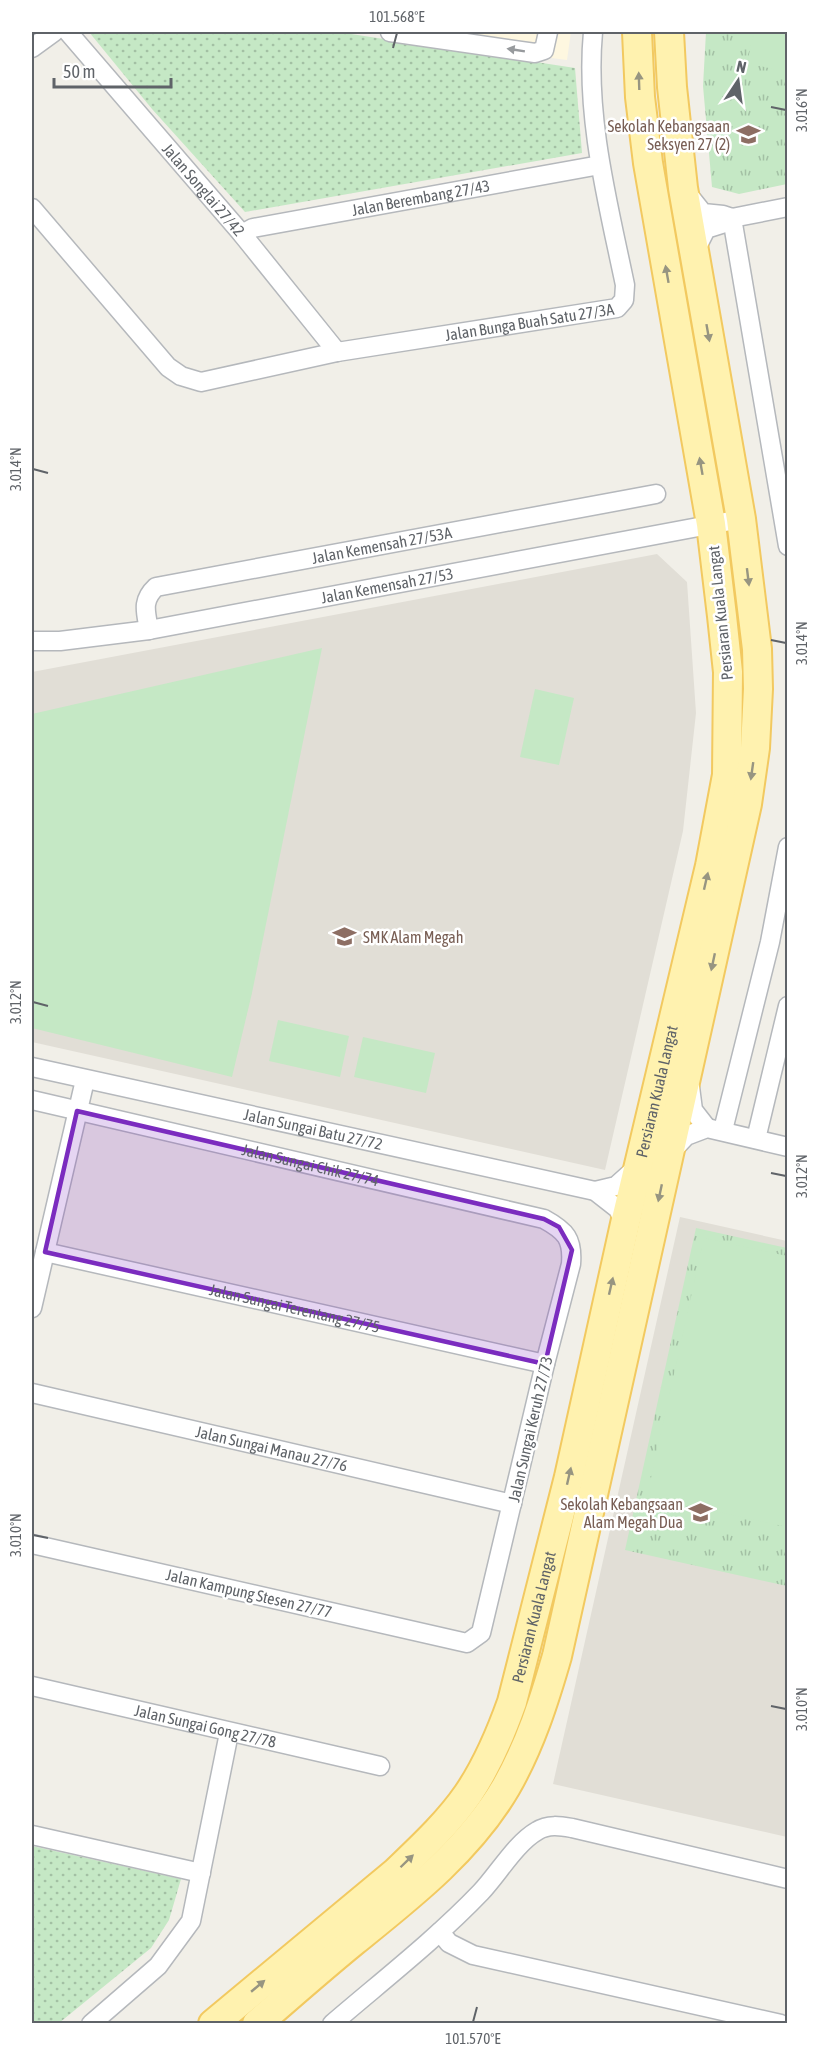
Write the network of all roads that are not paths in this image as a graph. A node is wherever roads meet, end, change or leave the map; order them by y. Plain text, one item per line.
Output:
1 (54, 32) edge
2 (68, 32) edge
3 (390, 32) edge
4 (548, 32) edge
5 (593, 32) edge
6 (637, 32) edge
7 (669, 32) edge
8 (32, 48) edge
9 (600, 165) junction
10 (683, 188) junction
11 (788, 207) edge
12 (32, 208) edge
13 (732, 218) junction
14 (242, 234) junction
15 (694, 254) junction
16 (338, 352) junction
17 (656, 494) dead end
18 (741, 519) junction
19 (711, 524) junction
20 (788, 546) edge
21 (149, 630) junction
22 (32, 641) edge
23 (60, 641) junction
24 (32, 653) edge
25 (788, 847) edge
26 (779, 945) edge
27 (788, 1006) edge
28 (32, 1067) edge
29 (688, 1072) junction
30 (85, 1080) junction
31 (32, 1101) edge
32 (77, 1111) junction
33 (715, 1129) junction
34 (756, 1139) junction
35 (788, 1147) edge
36 (668, 1157) junction
37 (639, 1166) junction
38 (595, 1191) junction
39 (544, 1219) joint
40 (625, 1224) junction
41 (45, 1252) junction
42 (32, 1308) edge
43 (545, 1364) junction
44 (32, 1394) edge
45 (512, 1504) junction
46 (32, 1544) edge
47 (467, 1643) joint
48 (32, 1686) edge
49 (229, 1733) junction
50 (380, 1766) dead end
51 (32, 1835) edge
52 (201, 1872) junction
53 (788, 1879) edge
54 (440, 1932) junction
55 (91, 2024) edge
56 (213, 2024) edge
57 (256, 2024) edge
58 (332, 2024) edge
59 (781, 2024) edge

1 - 8 street
2 - 14 street, Jalan Songlai 27/42
4 -> 3 street
5 - 9 street, Jalan Bunga Buah Satu 27/3A
19 -> 6 main road, Persiaran Kuala Langat
7 - 10 main road, Persiaran Kuala Langat
9 - 14 street, Jalan Berembang 27/43
9 - 16 street, Jalan Bunga Buah Satu 27/3A
10 - 13 street
10 - 15 main road, Persiaran Kuala Langat
11 - 13 street
12 - 16 street, Jalan Bunga Buah Satu 27/3A
13 - 15 street
13 - 20 street
14 - 16 street, Jalan Songlai 27/42
15 -> 18 main road, Persiaran Kuala Langat
17 - 21 street, Jalan Kemensah 27/53A
18 - 19 street, Jalan Kemensah 27/53
18 -> 29 main road, Persiaran Kuala Langat
19 - 21 street, Jalan Kemensah 27/53
37 -> 19 main road, Persiaran Kuala Langat
21 - 23 street, Jalan Kemensah 27/53
22 - 23 street, Jalan Kemensah 27/53
23 - 24 street
25 - 26 street
26 - 33 street
27 - 34 street
28 - 30 street, Jalan Sungai Batu 27/72
29 - 33 street
29 - 36 main road, Persiaran Kuala Langat
30 - 32 street
30 - 38 street, Jalan Sungai Batu 27/72
31 - 32 street, Jalan Sungai Chik 27/74
32 - 39 street, Jalan Sungai Chik 27/74
32 - 41 street
33 - 34 street
33 - 36 street
34 - 35 street
36 -> 57 main road, Persiaran Kuala Langat
37 - 38 street
37 - 40 main road, Persiaran Kuala Langat
38 - 40 street
39 - 43 street, Jalan Sungai Keruh 27/73
56 -> 40 main road, Persiaran Kuala Langat
41 - 42 street
41 - 43 street, Jalan Sungai Terentang 27/75
43 - 45 street, Jalan Sungai Keruh 27/73
44 - 45 street, Jalan Sungai Manau 27/76
45 - 47 street, Jalan Sungai Keruh 27/73
46 - 47 street, Jalan Kampung Stesen 27/77
48 - 49 street, Jalan Sungai Gong 27/78
49 - 50 street, Jalan Sungai Gong 27/78
49 - 52 street
51 - 52 street
52 - 55 street
53 - 54 street
54 - 58 street
54 - 59 street

